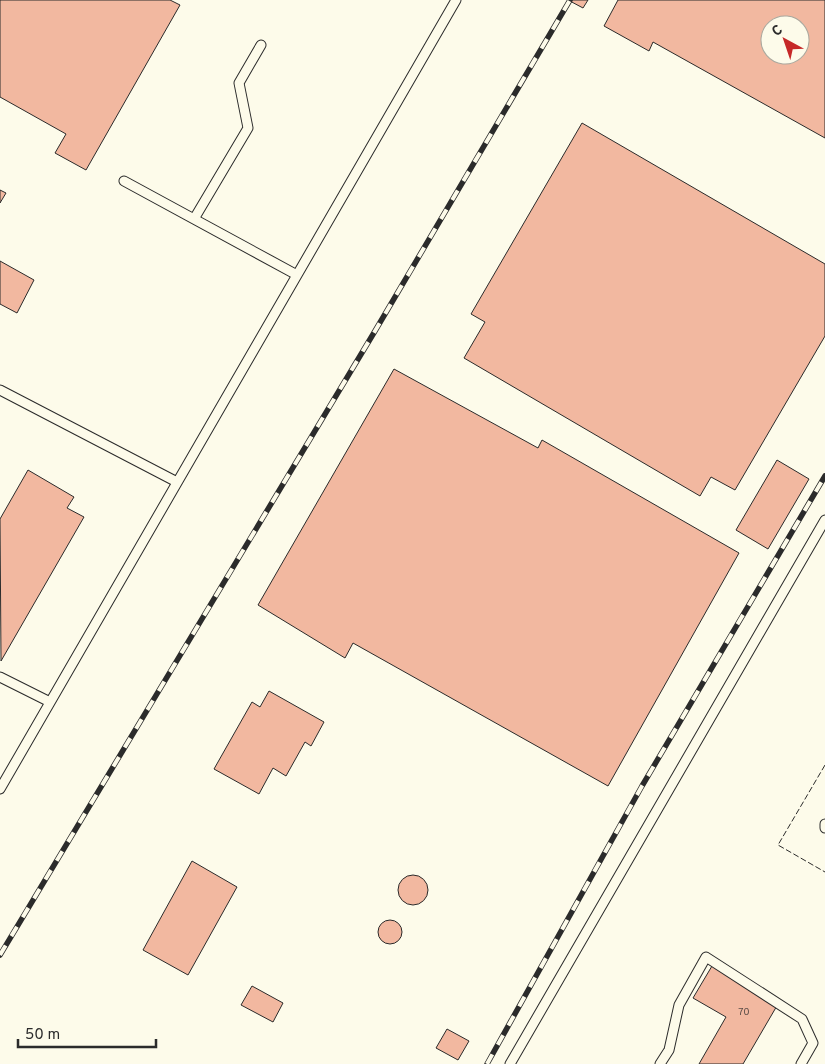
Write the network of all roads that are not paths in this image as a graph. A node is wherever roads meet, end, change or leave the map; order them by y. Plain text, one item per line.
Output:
1 (456, 0) edge
2 (261, 45) dead end
3 (124, 180) dead end
4 (194, 219) junction
5 (297, 275) junction
6 (0, 390) edge
7 (177, 482) junction
8 (825, 520) edge
9 (0, 677) edge
10 (50, 702) junction
11 (0, 789) edge
12 (510, 1064) edge
13 (660, 1064) edge
14 (801, 1064) edge

1 - 5 lane
2 - 4 lane
3 - 4 lane
4 - 5 lane
5 - 7 lane
6 - 7 lane
7 - 10 lane
8 - 12 lane
9 - 10 lane
10 - 11 lane
13 - 14 lane

